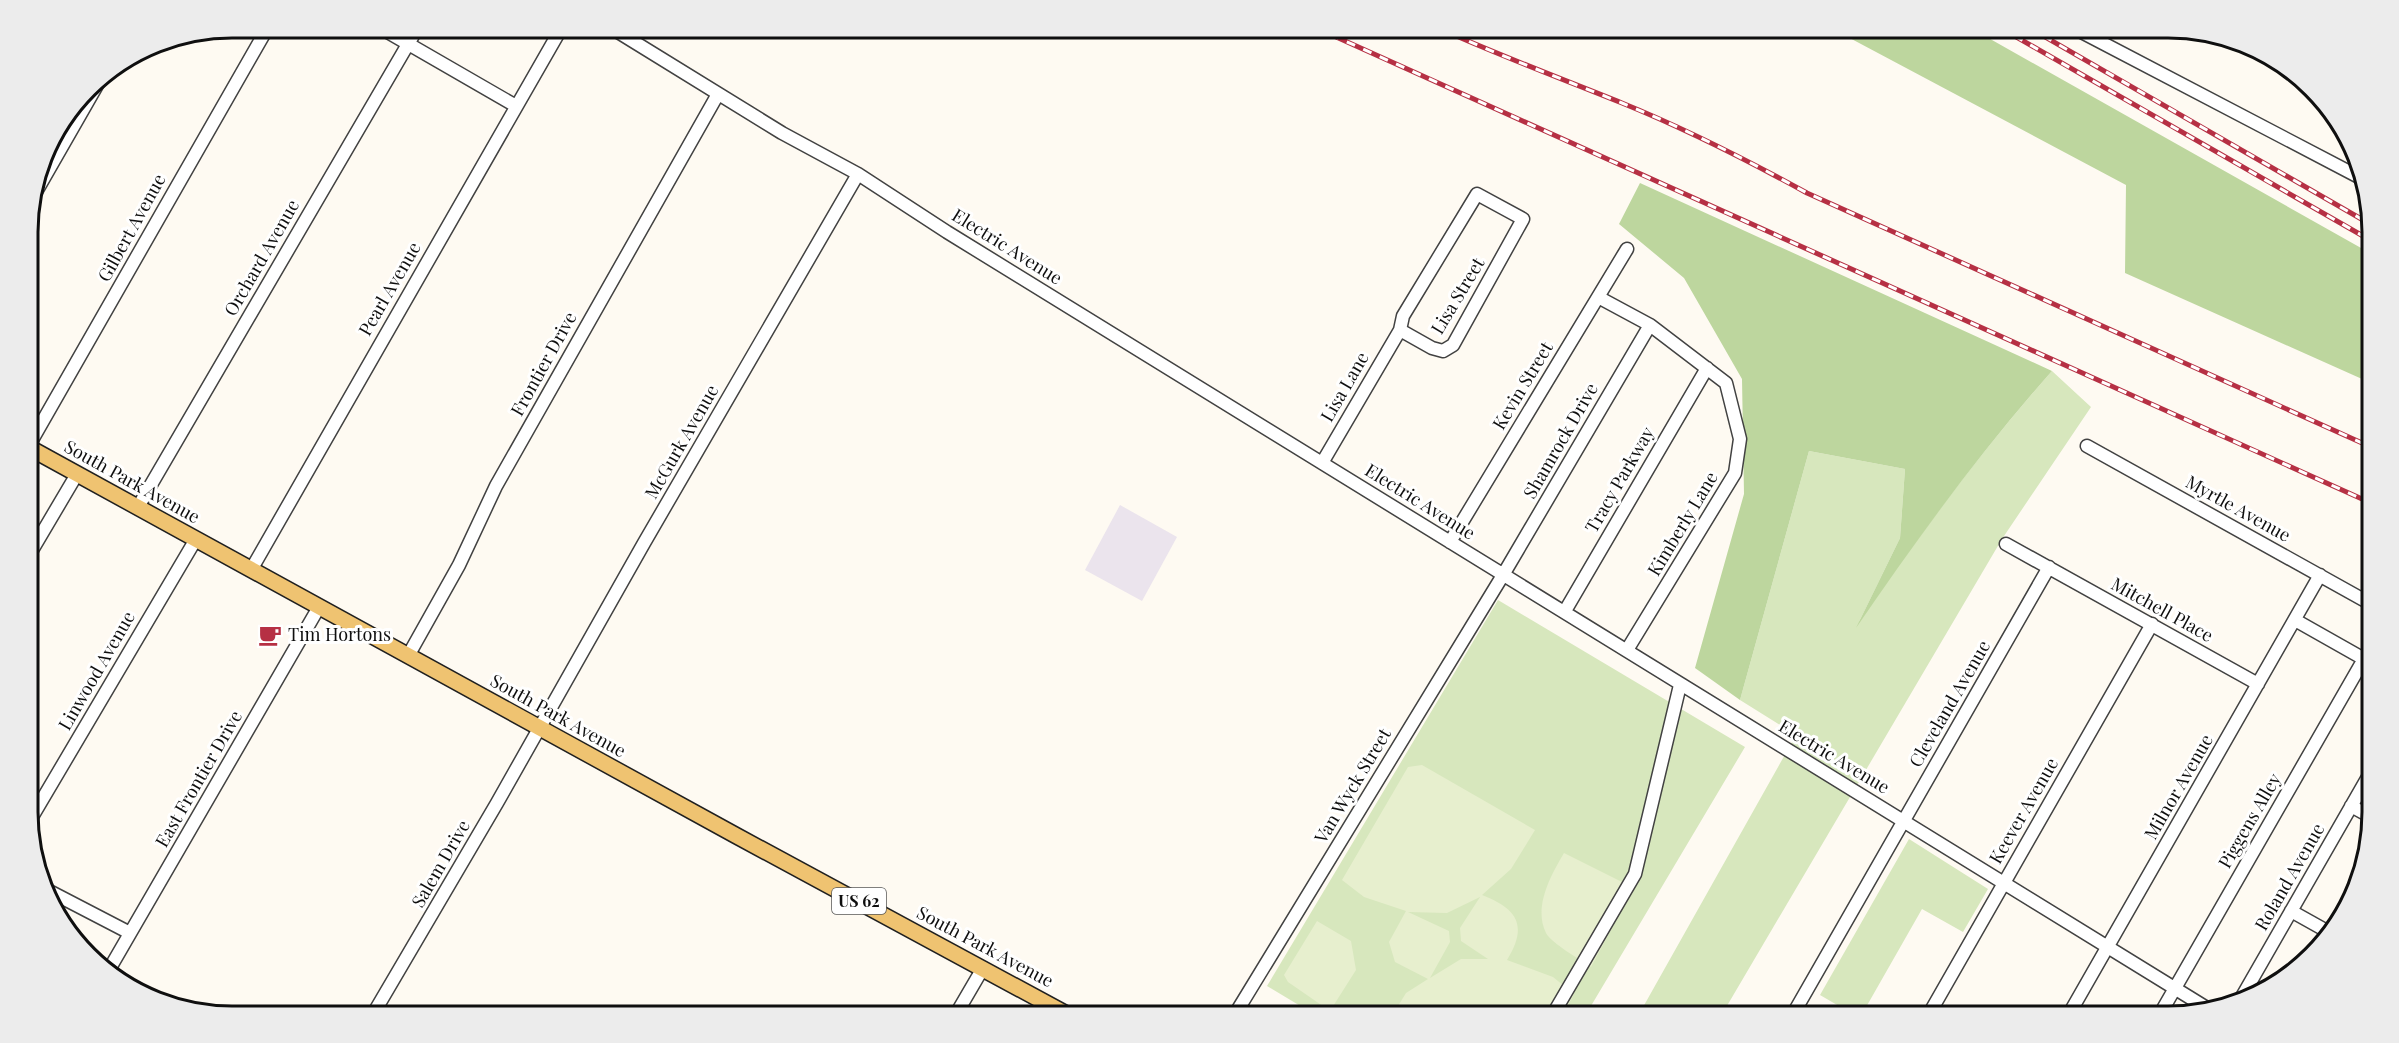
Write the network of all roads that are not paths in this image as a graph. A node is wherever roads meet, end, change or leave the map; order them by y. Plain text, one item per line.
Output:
1 (262, 38) edge
2 (398, 38) edge
3 (412, 38) edge
4 (556, 38) edge
5 (628, 38) edge
6 (2093, 38) edge
7 (408, 44) junction
8 (718, 94) junction
9 (88, 102) edge
10 (516, 106) junction
11 (47, 173) edge
12 (858, 174) junction
13 (2353, 174) edge
14 (1628, 249) dead end
15 (1598, 297) junction
16 (1650, 325) junction
17 (1400, 330) junction
18 (1707, 368) junction
19 (38, 430) edge
20 (2087, 446) dead end
21 (38, 453) edge
22 (1322, 463) junction
23 (77, 474) junction
24 (138, 507) junction
25 (195, 539) junction
26 (38, 540) edge
27 (1450, 542) junction
28 (2006, 544) dead end
29 (2049, 567) junction
30 (251, 570) junction
31 (1503, 575) junction
32 (2320, 575) junction
33 (2362, 599) edge
34 (319, 607) junction
35 (1565, 611) junction
36 (2295, 620) junction
37 (2152, 624) junction
38 (1626, 650) junction
39 (408, 656) junction
40 (2362, 657) edge
41 (2362, 661) edge
42 (2258, 684) junction
43 (1680, 685) junction
44 (539, 728) junction
45 (2362, 787) edge
46 (2351, 806) junction
47 (38, 807) edge
48 (2362, 812) edge
49 (1904, 821) junction
50 (2004, 883) junction
51 (56, 895) edge
52 (2291, 912) junction
53 (2322, 928) edge
54 (130, 933) junction
55 (2108, 946) junction
56 (112, 964) edge
57 (983, 968) junction
58 (2175, 988) junction
59 (2247, 989) edge
60 (2199, 1003) edge
61 (1240, 1005) edge
62 (1558, 1005) edge
63 (1798, 1005) edge
64 (1934, 1005) edge
65 (2074, 1005) edge
66 (2165, 1005) edge
67 (378, 1006) edge
68 (961, 1006) edge
69 (1051, 1006) edge

1 - 19 street, Gilbert Avenue
2 - 7 street
3 - 7 street, Orchard Avenue
4 - 10 street, Pearl Avenue
5 - 8 street, Electric Avenue
6 - 13 street
7 - 10 street
7 - 24 street, Orchard Avenue
8 - 12 street, Electric Avenue
8 - 39 street, Frontier Drive
9 - 11 street
10 - 30 street, Pearl Avenue
12 - 22 street, Electric Avenue
12 - 44 street, McGurk Avenue
14 - 15 street, Kevin Street
15 - 16 street, Kimberly Lane
15 - 27 street, Kevin Street
16 - 18 street, Kimberly Lane
16 - 31 street, Shamrock Drive
17 - 17 street, Lisa Street
17 - 22 street, Lisa Lane
18 - 35 street, Tracy Parkway
18 - 38 street, Kimberly Lane
20 - 32 street, Myrtle Avenue
21 - 23 main road, South Park Avenue / US 62
22 - 27 street, Electric Avenue
23 - 24 main road, South Park Avenue / US 62
23 - 26 street
24 - 25 main road, South Park Avenue / US 62
25 - 30 main road, South Park Avenue / US 62
25 - 47 street, Linwood Avenue
27 - 31 street, Electric Avenue
28 - 29 street, Mitchell Place
29 - 37 street, Mitchell Place
29 - 49 street, Cleveland Avenue
30 - 34 main road, South Park Avenue / US 62
31 - 35 street, Electric Avenue
31 - 61 street, Van Wyck Street
32 - 33 street, Myrtle Avenue
32 - 36 street, Milnor Avenue
34 - 39 main road, South Park Avenue / US 62
34 - 54 street, East Frontier Drive
35 - 38 street, Electric Avenue
36 - 40 street
36 - 42 street, Milnor Avenue
37 - 42 street, Mitchell Place
37 - 50 street, Keever Avenue
38 - 43 street, Electric Avenue
39 - 44 main road, South Park Avenue / US 62
41 - 58 street, Piggens Alley
42 - 55 street, Milnor Avenue
43 - 49 street, Electric Avenue
43 - 62 street
44 - 57 main road, South Park Avenue / US 62
44 - 67 street, Salem Drive
45 - 46 street, Roland Avenue
46 - 48 street
46 - 52 street, Roland Avenue
49 - 50 street, Electric Avenue
49 - 63 street, Cleveland Avenue
50 - 55 street, Electric Avenue
50 - 64 street, Keever Avenue
51 - 54 street
52 - 53 street
52 - 59 street, Roland Avenue
54 - 56 street, East Frontier Drive
55 - 58 street, Electric Avenue
55 - 65 street, Milnor Avenue
57 - 68 street
57 - 69 main road, South Park Avenue / US 62
58 - 60 street, Electric Avenue
58 - 66 street, Piggens Alley

